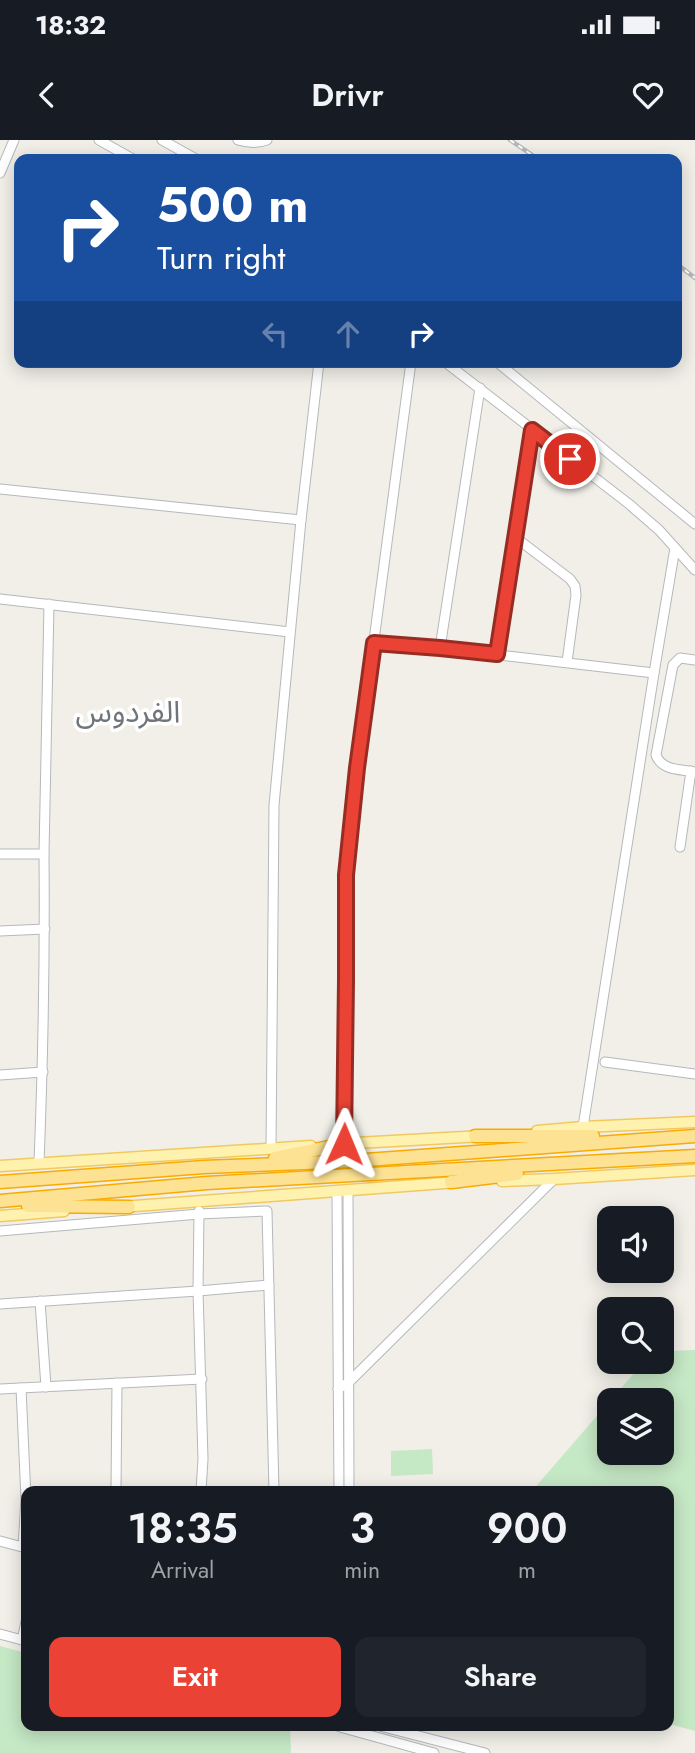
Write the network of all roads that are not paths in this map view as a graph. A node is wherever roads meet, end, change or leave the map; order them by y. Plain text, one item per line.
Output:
1 (14, 140) edge
2 (99, 140) edge
3 (162, 140) edge
4 (238, 140) edge
5 (267, 140) edge
6 (179, 144) edge
7 (125, 154) edge
8 (0, 173) edge
9 (318, 368) edge
10 (410, 368) edge
11 (453, 368) edge
12 (504, 368) edge
13 (480, 388) junction
14 (532, 430) junction
15 (0, 489) edge
16 (301, 520) junction
17 (695, 524) edge
18 (515, 537) junction
19 (675, 548) junction
20 (695, 570) edge
21 (0, 599) edge
22 (49, 604) junction
23 (290, 632) junction
24 (374, 643) junction
25 (440, 648) junction
26 (497, 654) junction
27 (695, 660) edge
28 (567, 662) junction
29 (654, 673) junction
30 (693, 771) edge
31 (680, 848) dead end
32 (0, 854) edge
33 (44, 854) junction
34 (45, 929) junction
35 (0, 931) edge
36 (605, 1062) dead end
37 (43, 1072) junction
38 (695, 1074) edge
39 (0, 1075) edge
40 (695, 1122) edge
41 (583, 1127) junction
42 (695, 1135) edge
43 (475, 1136) junction
44 (344, 1144) junction
45 (271, 1149) junction
46 (695, 1156) edge
47 (659, 1158) junction
48 (39, 1163) junction
49 (0, 1166) edge
50 (204, 1167) junction
51 (695, 1170) edge
52 (554, 1179) junction
53 (0, 1181) edge
54 (452, 1182) junction
55 (343, 1191) junction
56 (0, 1204) edge
57 (129, 1207) junction
58 (199, 1208) junction
59 (0, 1216) edge
60 (0, 1231) edge
61 (269, 1284) junction
62 (198, 1291) junction
63 (40, 1301) junction
64 (0, 1304) edge
65 (202, 1379) junction
66 (349, 1382) junction
67 (117, 1383) junction
68 (46, 1387) junction
69 (21, 1388) junction
70 (338, 1388) junction
71 (0, 1390) edge
72 (25, 1486) edge
73 (116, 1486) edge
74 (201, 1486) edge
75 (274, 1486) edge
76 (338, 1486) edge
77 (349, 1486) edge
78 (0, 1541) edge
79 (21, 1547) edge
80 (0, 1634) edge
81 (21, 1640) edge
82 (357, 1731) edge
83 (399, 1731) edge
84 (438, 1741) junction
85 (435, 1753) edge
86 (485, 1753) edge

1 - 8 street
2 - 7 street
3 - 6 street
4 - 5 street
9 - 16 street
10 - 24 street
11 - 13 street
12 - 17 street
13 - 14 street
13 - 25 street
14 - 18 street
14 - 19 street
15 - 16 street
16 - 23 street
18 - 26 street
18 - 28 street
19 - 20 street
19 - 29 street
21 - 22 street
22 - 23 street
22 - 33 street
23 - 45 street
24 - 25 street
24 - 44 street
25 - 26 street
26 - 28 street
27 - 30 street
28 - 29 street
29 - 41 street
30 - 31 street
32 - 33 street
33 - 34 street
34 - 35 street
34 - 37 street
36 - 38 street
37 - 39 street
37 - 48 street
40 - 41 main road
41 - 43 main road
42 - 43 highway
42 - 50 highway
43 - 44 main road
44 - 45 main road
44 - 50 highway
45 - 48 main road
46 - 47 highway
47 - 54 highway
47 - 56 highway
48 - 49 main road
50 - 53 highway
51 - 52 main road
52 - 54 main road
52 - 66 street
54 - 55 main road
55 - 58 main road
55 - 66 street
55 - 70 street
56 - 57 highway
57 - 58 main road
57 - 59 main road
58 - 60 street
58 - 61 street
58 - 62 street
61 - 62 street
61 - 75 street
62 - 63 street
62 - 65 street
63 - 64 street
63 - 68 street
65 - 67 street
65 - 74 street
66 - 70 street
66 - 77 street
67 - 68 street
67 - 73 street
68 - 69 street
69 - 71 street
69 - 72 street
70 - 76 street
78 - 79 street
80 - 81 street
82 - 85 street
83 - 84 street
84 - 85 street
84 - 86 street

